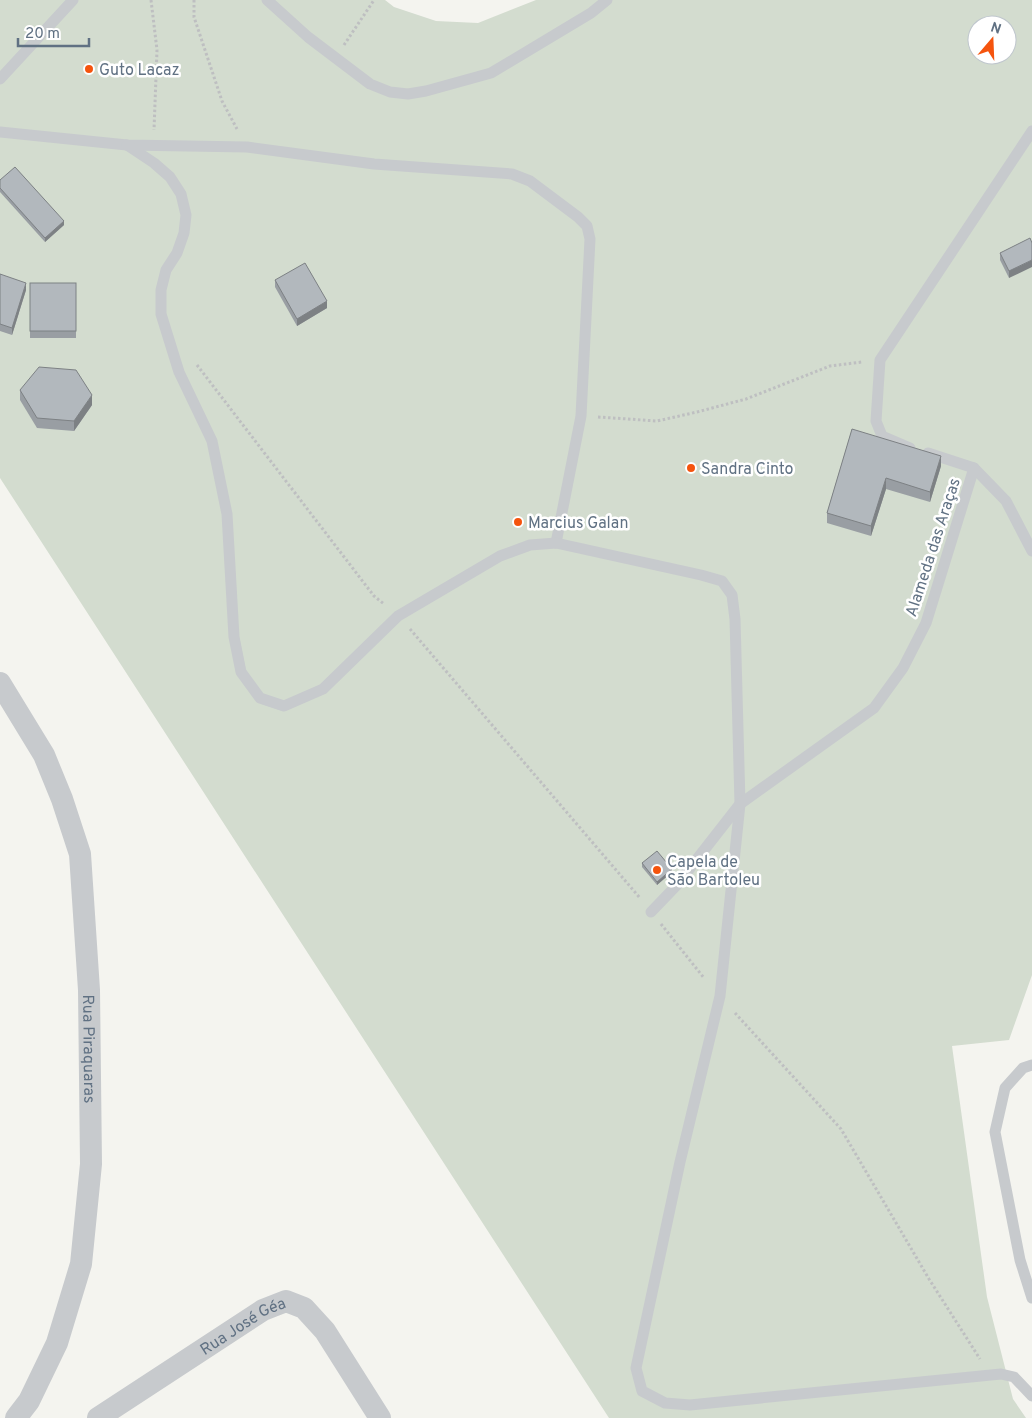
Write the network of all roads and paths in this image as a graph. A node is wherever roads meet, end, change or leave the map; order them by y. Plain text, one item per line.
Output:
1 (73, 0) edge
2 (151, 0) edge
3 (194, 0) edge
4 (267, 0) edge
5 (374, 0) edge
6 (607, 0) edge
7 (335, 58) junction
8 (0, 79) edge
9 (1032, 131) edge
10 (0, 132) edge
11 (127, 145) junction
12 (153, 145) junction
13 (246, 147) junction
14 (193, 360) dead end
15 (880, 360) junction
16 (580, 416) junction
17 (974, 468) junction
18 (556, 543) junction
19 (1032, 551) edge
20 (398, 616) junction
21 (0, 683) edge
22 (740, 804) junction
23 (651, 912) junction
24 (720, 996) junction
25 (1032, 1065) edge
26 (1032, 1298) edge
27 (990, 1374) junction
28 (1032, 1396) edge
29 (16, 1418) edge
30 (98, 1418) edge
31 (380, 1418) edge

1 - 8 lane
2 - 12 path
3 - 13 path
4 - 7 lane
5 - 7 path
6 - 7 lane
9 - 15 lane, Alameda das Araças
10 - 11 lane
11 - 12 lane
11 - 20 lane
12 - 13 lane
13 - 16 lane
14 - 20 path
15 - 16 path
15 - 17 lane, Alameda das Araças
16 - 18 lane
17 - 19 lane
17 - 22 lane, Alameda das Araças
18 - 20 lane
18 - 22 lane
20 - 23 path
21 - 29 street, Rua Piraquaras
22 - 23 lane, Alameda das Araças
22 - 24 lane
23 - 24 path
24 - 27 path
24 - 27 lane
25 - 26 lane
27 - 28 lane
30 - 31 street, Rua José Géa

